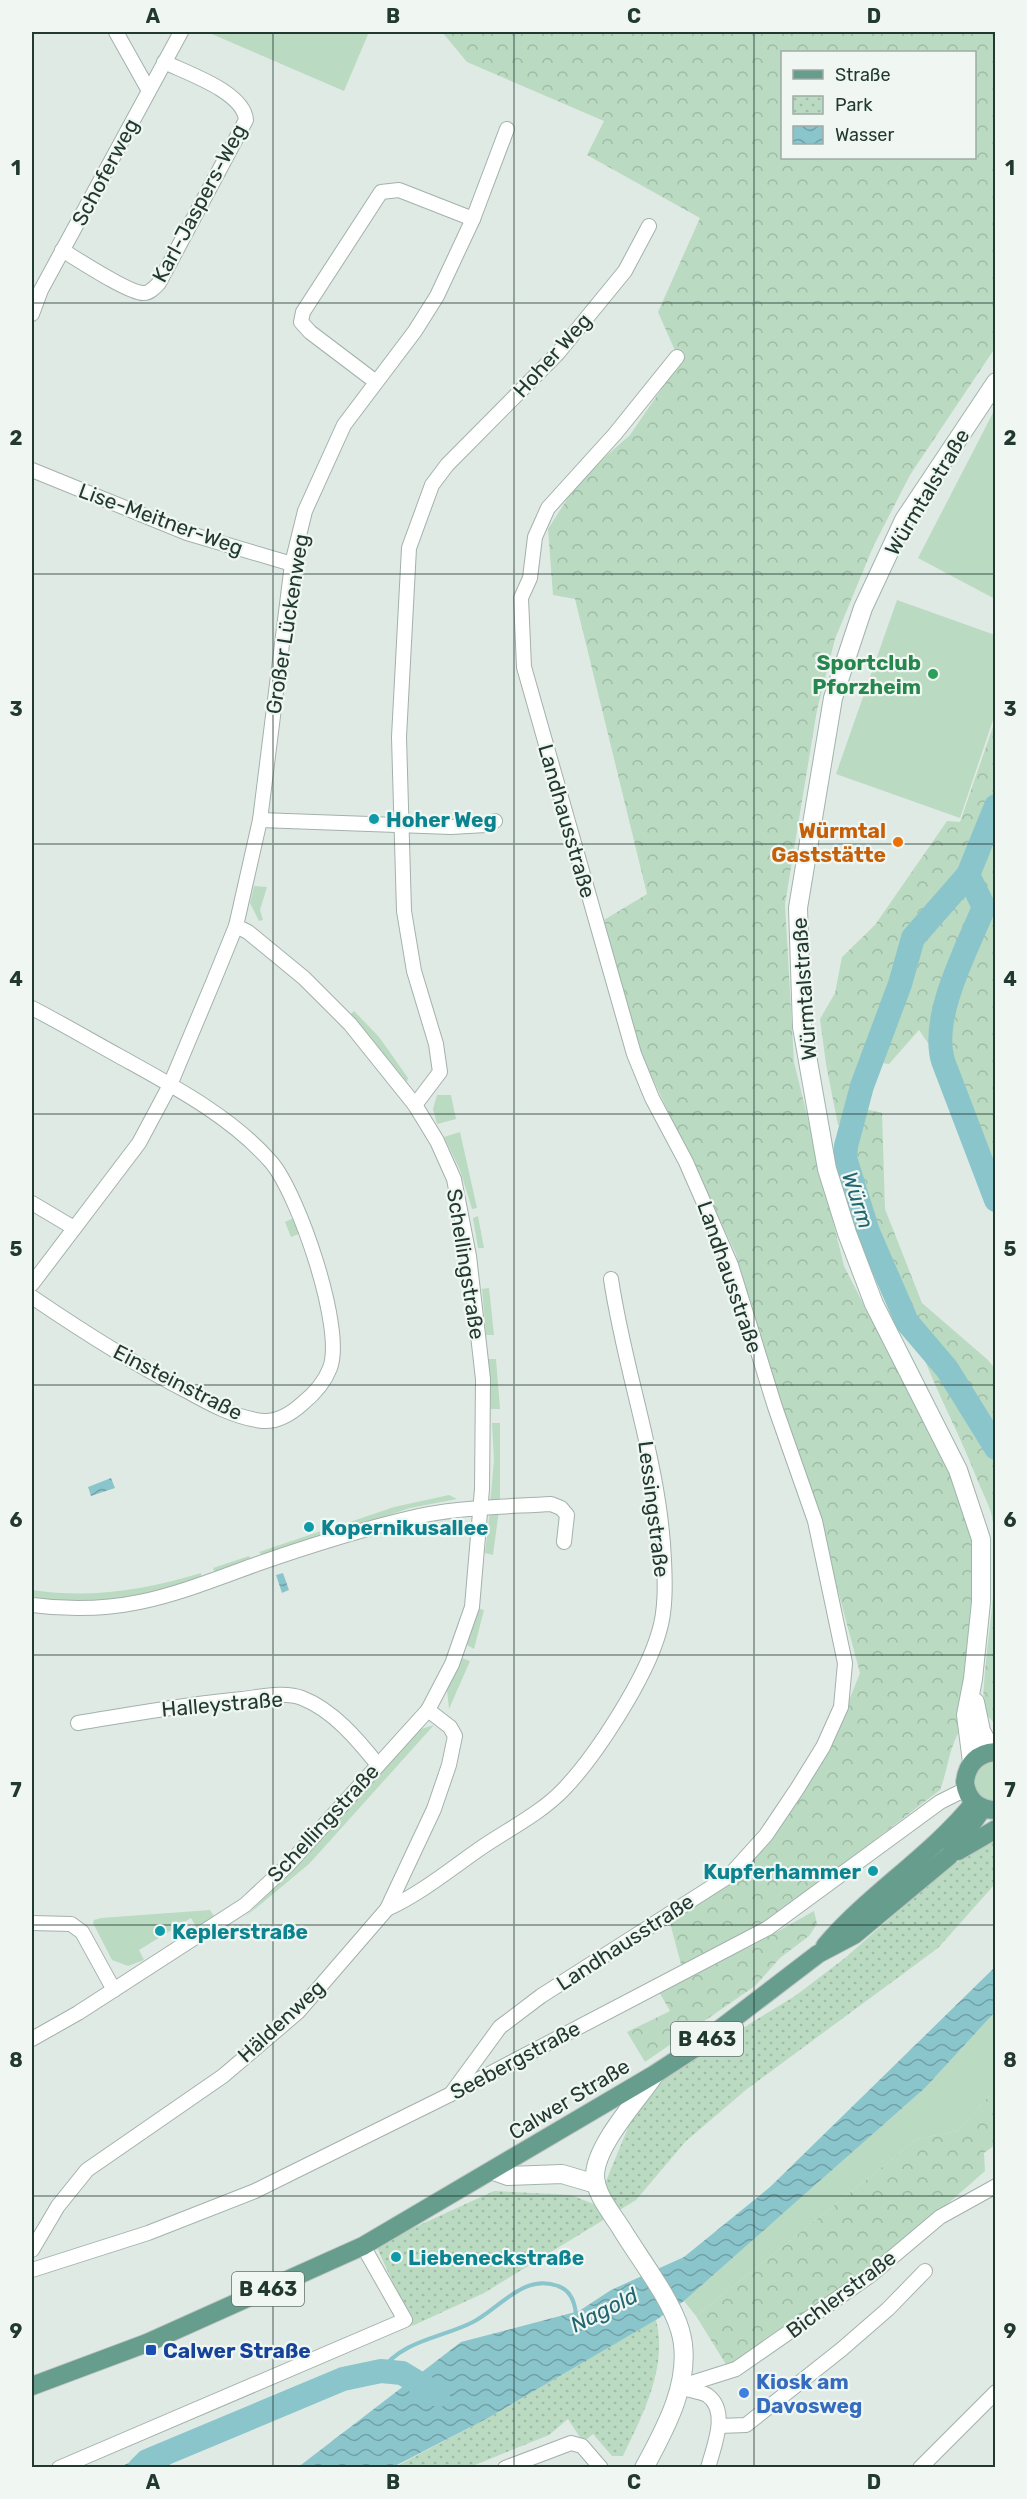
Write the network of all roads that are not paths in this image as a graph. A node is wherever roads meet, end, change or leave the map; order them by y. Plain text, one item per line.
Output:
1 (116, 32) edge
2 (181, 32) edge
3 (164, 62) junction
4 (148, 89) junction
5 (507, 129) dead end
6 (473, 219) junction
7 (649, 226) dead end
8 (62, 250) junction
9 (32, 314) edge
10 (677, 357) dead end
11 (376, 382) junction
12 (996, 382) edge
13 (32, 470) edge
14 (292, 564) junction
15 (260, 820) junction
16 (495, 820) dead end
17 (402, 825) junction
18 (236, 926) junction
19 (32, 1008) edge
20 (170, 1085) junction
21 (416, 1105) junction
22 (32, 1203) edge
23 (74, 1228) junction
24 (611, 1279) dead end
25 (32, 1284) edge
26 (32, 1298) edge
27 (481, 1508) junction
28 (564, 1542) dead end
29 (32, 1605) edge
30 (973, 1679) junction
31 (428, 1710) junction
32 (78, 1723) dead end
33 (994, 1752) edge
34 (972, 1762) junction
35 (378, 1765) junction
36 (980, 1803) edge
37 (996, 1829) edge
38 (948, 1856) junction
39 (387, 1909) junction
40 (32, 1923) edge
41 (818, 1954) junction
42 (114, 1990) junction
43 (32, 2039) edge
44 (655, 2074) junction
45 (451, 2094) junction
46 (494, 2170) junction
47 (996, 2186) edge
48 (599, 2190) junction
49 (363, 2246) junction
50 (32, 2250) edge
51 (32, 2270) edge
52 (925, 2271) dead end
53 (32, 2386) edge
54 (679, 2387) junction
55 (996, 2392) edge
56 (719, 2426) junction
57 (60, 2468) edge
58 (505, 2468) edge
59 (601, 2468) edge
60 (644, 2468) edge
61 (708, 2468) edge
62 (920, 2468) edge

1 - 4 street
2 - 3 street, Schoferweg
3 - 4 street, Schoferweg
3 - 8 street, Karl-Jaspers-Weg
4 - 8 street, Schoferweg
5 - 6 street, Großer Lückenweg
6 - 11 street, Großer Lückenweg
6 - 11 street
7 - 17 street, Hoher Weg
8 - 9 street, Schoferweg
10 - 45 street, Landhausstraße
11 - 14 street, Großer Lückenweg
12 - 30 main road, Würmtalstraße
13 - 14 street, Lise-Meitner-Weg
14 - 15 street, Großer Lückenweg
15 - 17 street
15 - 18 street, Großer Lückenweg
16 - 17 street
17 - 21 street, Hoher Weg
18 - 20 street, Großer Lückenweg
18 - 21 street, Schellingstraße
19 - 20 street
20 - 23 street, Großer Lückenweg
20 - 26 street, Einsteinstraße
21 - 27 street, Schellingstraße
22 - 23 street
23 - 25 street, Großer Lückenweg
24 - 39 street, Lessingstraße
27 - 28 street
27 - 29 street
27 - 31 street, Schellingstraße
30 - 33 main road, Würmtalstraße
30 - 34 main road, Würmtalstraße
31 - 35 street, Schellingstraße
31 - 39 street, Häldenweg
32 - 35 street, Halleystraße
33 - 34 main road
34 - 36 main road
35 - 42 street, Schellingstraße
36 - 38 main road, Calwer Straße
36 - 41 main road, Calwer Straße / B 463
36 - 45 street, Seebergstraße
37 - 38 main road, B 463
38 - 41 main road, Calwer Straße / B 463
39 - 50 street, Häldenweg
40 - 42 street
41 - 44 main road, Calwer Straße / B 463
42 - 43 street, Schellingstraße
44 - 46 main road, Calwer Straße / B 463
44 - 48 main road
45 - 51 street, Seebergstraße
46 - 48 main road
46 - 49 main road, Calwer Straße / B 463
47 - 54 street, Bichlerstraße
48 - 54 main road
49 - 53 main road, Calwer Straße / B 463
49 - 57 street
52 - 56 street, Bichlerstraße
54 - 56 street
54 - 60 main road
55 - 62 street
56 - 61 street
58 - 59 street

